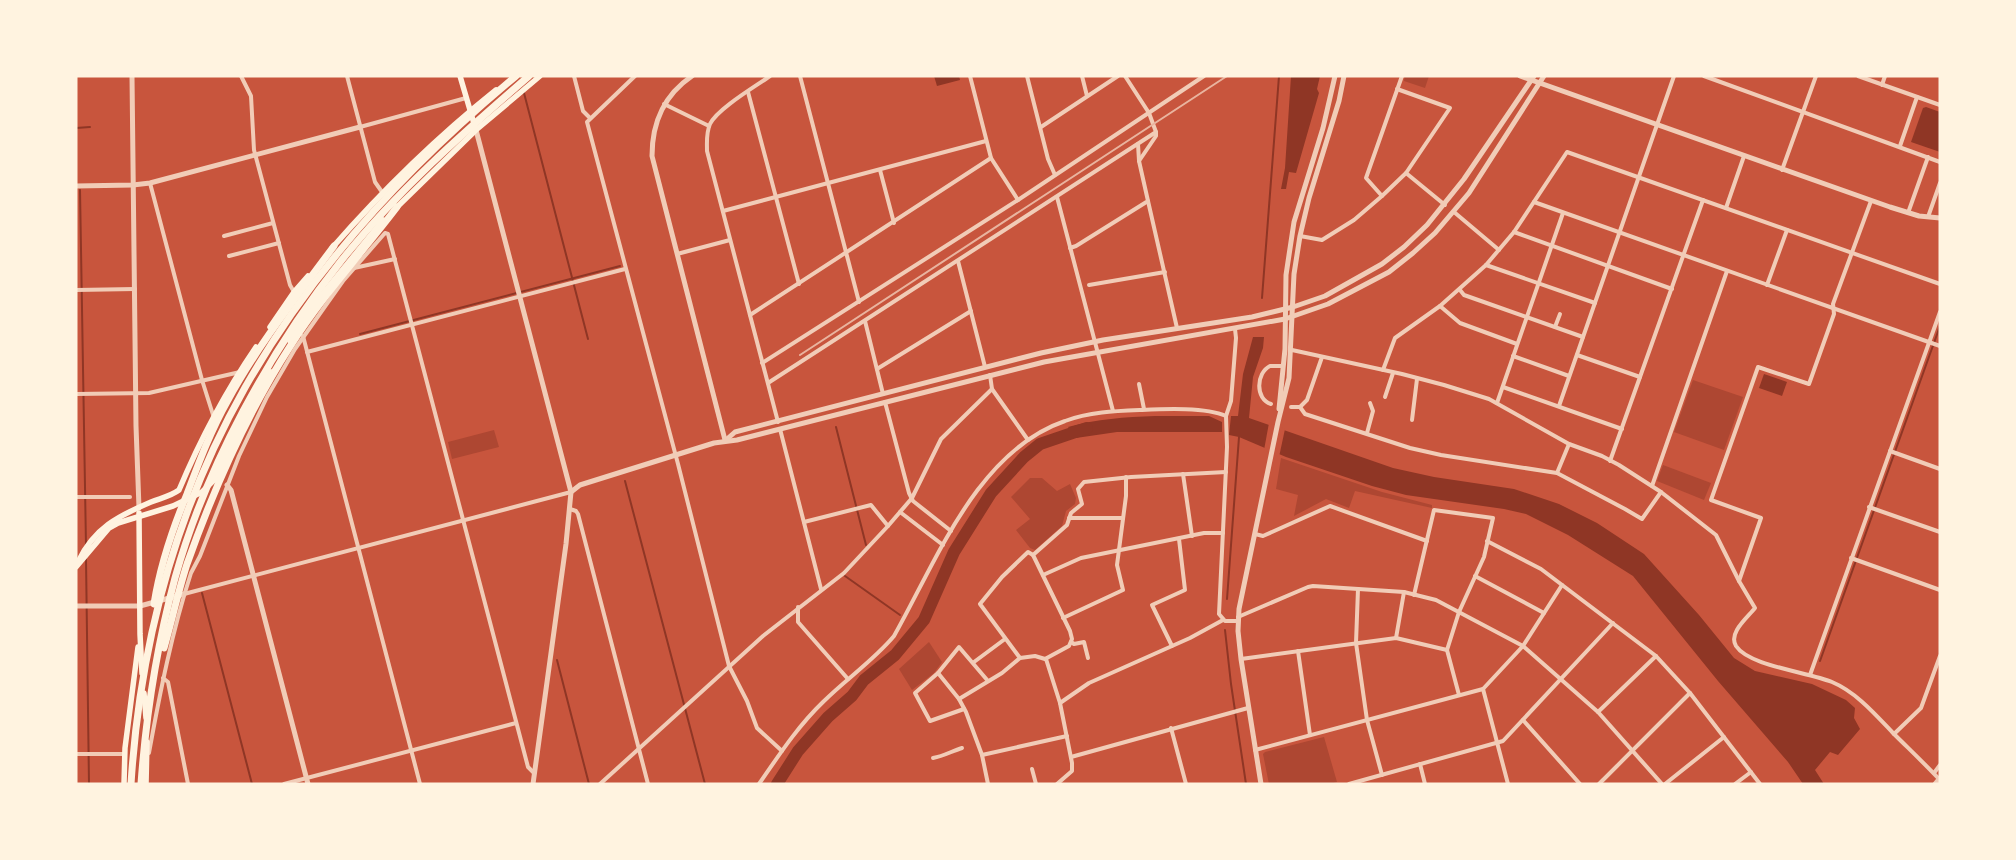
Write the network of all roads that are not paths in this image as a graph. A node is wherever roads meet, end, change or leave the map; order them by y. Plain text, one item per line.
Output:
1 (132, 76) edge
2 (241, 76) edge
3 (347, 76) edge
4 (460, 76) edge
5 (514, 76) edge
6 (529, 76) edge
7 (540, 76) edge
8 (574, 76) edge
9 (635, 76) edge
10 (692, 76) edge
11 (770, 76) edge
12 (800, 76) edge
13 (970, 76) edge
14 (1027, 76) edge
15 (1082, 76) edge
16 (1118, 76) edge
17 (1125, 76) edge
18 (1204, 76) edge
19 (1335, 76) edge
20 (1344, 76) edge
21 (1402, 76) edge
22 (1520, 76) edge
23 (1544, 76) edge
24 (1674, 76) edge
25 (1704, 76) edge
26 (1816, 76) edge
27 (1858, 76) edge
28 (1885, 76) edge
29 (1532, 78) edge
30 (1540, 83) junction
31 (1882, 85) junction
32 (1397, 89) junction
33 (748, 92) junction
34 (1087, 96) junction
35 (1917, 97) junction
36 (466, 98) junction
37 (664, 104) junction
38 (1940, 105) edge
39 (470, 111) junction
40 (1803, 111) junction
41 (1149, 113) junction
42 (590, 118) junction
43 (709, 126) junction
44 (1657, 126) junction
45 (360, 127) junction
46 (1041, 127) junction
47 (476, 130) junction
48 (1156, 132) junction
49 (986, 141) junction
50 (1138, 144) junction
51 (1900, 146) junction
52 (255, 155) junction
53 (1744, 156) junction
54 (1928, 157) junction
55 (991, 158) junction
56 (1139, 161) junction
57 (1940, 162) edge
58 (880, 170) junction
59 (1782, 170) junction
60 (1406, 172) junction
61 (1055, 175) junction
62 (1640, 177) junction
63 (150, 183) junction
64 (828, 183) junction
65 (1940, 183) edge
66 (133, 185) junction
67 (76, 186) edge
68 (382, 192) junction
69 (1382, 196) junction
70 (775, 197) junction
71 (1057, 197) junction
72 (1018, 200) junction
73 (1703, 200) junction
74 (1148, 201) junction
75 (1871, 201) junction
76 (1534, 202) junction
77 (1445, 205) junction
78 (397, 207) junction
79 (1726, 208) junction
80 (723, 211) junction
81 (1454, 212) junction
82 (1564, 213) junction
83 (1908, 213) junction
84 (1928, 217) junction
85 (1940, 218) edge
86 (273, 223) junction
87 (894, 223) junction
88 (1787, 230) junction
89 (1514, 232) junction
90 (1620, 233) junction
91 (224, 236) dead end
92 (1300, 236) junction
93 (730, 240) junction
94 (278, 243) junction
95 (1553, 245) junction
96 (334, 246) junction
97 (1070, 248) junction
98 (1499, 250) junction
99 (845, 253) junction
100 (1852, 253) junction
101 (677, 254) junction
102 (229, 256) dead end
103 (1683, 256) junction
104 (395, 259) junction
105 (958, 261) junction
106 (1486, 265) junction
107 (1609, 266) junction
108 (354, 268) junction
109 (625, 269) junction
110 (1728, 271) junction
111 (1165, 272) junction
112 (1539, 283) junction
113 (799, 284) junction
114 (1940, 284) edge
115 (1089, 285) dead end
116 (1767, 285) junction
117 (1672, 289) junction
118 (76, 290) edge
119 (135, 290) junction
120 (1460, 290) junction
121 (294, 292) junction
122 (520, 296) junction
123 (859, 302) junction
124 (1595, 303) junction
125 (1440, 306) junction
126 (1293, 308) junction
127 (1834, 308) junction
128 (1285, 309) junction
129 (971, 311) junction
130 (1940, 312) edge
131 (1560, 314) dead end
132 (750, 315) junction
133 (1293, 318) junction
134 (1527, 318) junction
135 (1285, 319) junction
136 (865, 321) junction
137 (412, 324) junction
138 (1555, 327) junction
139 (1176, 328) junction
140 (1235, 329) junction
141 (303, 336) junction
142 (1583, 337) junction
143 (1094, 342) junction
144 (1517, 344) junction
145 (1934, 344) edge
146 (1292, 350) junction
147 (307, 352) junction
148 (1097, 352) junction
149 (1577, 355) junction
150 (1513, 356) junction
151 (1322, 357) junction
152 (762, 363) junction
153 (1284, 366) junction
154 (985, 367) junction
155 (877, 369) junction
156 (1383, 370) junction
157 (240, 372) junction
158 (1393, 373) junction
159 (990, 375) junction
160 (1569, 376) junction
161 (1640, 377) junction
162 (1417, 379) junction
163 (202, 380) junction
164 (768, 383) junction
165 (1139, 384) dead end
166 (262, 386) junction
167 (1503, 387) junction
168 (992, 389) junction
169 (271, 390) junction
170 (76, 394) edge
171 (136, 394) junction
172 (883, 394) junction
173 (1385, 397) dead end
174 (885, 402) junction
175 (1370, 403) dead end
176 (1497, 403) junction
177 (1271, 404) dead end
178 (1559, 406) junction
179 (1300, 407) junction
180 (1291, 408) dead end
181 (1144, 410) junction
182 (1113, 411) junction
183 (1226, 416) junction
184 (214, 418) junction
185 (1412, 420) dead end
186 (778, 422) junction
187 (1278, 422) junction
188 (780, 429) junction
189 (1622, 429) junction
190 (1367, 434) junction
191 (725, 440) junction
192 (1028, 440) junction
193 (1570, 444) junction
194 (1890, 451) junction
195 (675, 454) junction
196 (1610, 461) junction
197 (1940, 469) edge
198 (1226, 472) junction
199 (1557, 473) junction
200 (1183, 474) junction
201 (1126, 477) junction
202 (227, 486) junction
203 (1652, 486) junction
204 (571, 492) junction
205 (1662, 492) junction
206 (76, 497) edge
207 (130, 497) dead end
208 (912, 498) junction
209 (139, 508) junction
210 (1869, 508) junction
211 (570, 509) junction
212 (900, 512) junction
213 (139, 516) junction
214 (1069, 518) junction
215 (1123, 518) junction
216 (464, 521) junction
217 (804, 522) junction
218 (888, 526) junction
219 (951, 531) junction
220 (1940, 532) edge
221 (1223, 534) junction
222 (1255, 534) junction
223 (1192, 536) junction
224 (1179, 539) junction
225 (1427, 541) junction
226 (1487, 541) junction
227 (943, 544) junction
228 (358, 548) junction
229 (1119, 551) junction
230 (1033, 555) junction
231 (1851, 558) junction
232 (76, 567) edge
233 (1043, 575) junction
234 (254, 576) junction
235 (1475, 576) junction
236 (1739, 581) junction
237 (1562, 585) junction
238 (822, 589) junction
239 (1358, 590) junction
240 (1940, 590) edge
241 (1404, 592) junction
242 (184, 594) junction
243 (1414, 595) junction
244 (76, 606) edge
245 (140, 606) junction
246 (798, 608) junction
247 (1459, 612) junction
248 (1544, 613) junction
249 (1063, 618) junction
250 (1238, 619) junction
251 (1224, 620) junction
252 (1613, 623) junction
253 (140, 634) junction
254 (1396, 638) junction
255 (1005, 639) junction
256 (148, 642) junction
257 (1071, 642) junction
258 (1356, 644) junction
259 (1172, 646) junction
260 (1522, 646) junction
261 (1447, 650) junction
262 (1298, 651) junction
263 (1656, 656) junction
264 (1940, 656) edge
265 (1020, 658) junction
266 (1088, 658) dead end
267 (1046, 659) junction
268 (1241, 659) junction
269 (974, 662) junction
270 (729, 666) junction
271 (938, 673) junction
272 (1810, 674) junction
273 (163, 678) junction
274 (848, 679) junction
275 (1560, 679) junction
276 (988, 681) junction
277 (1482, 689) junction
278 (1690, 693) junction
279 (1459, 695) junction
280 (959, 699) junction
281 (1060, 703) junction
282 (1248, 708) junction
283 (964, 709) junction
284 (1598, 712) junction
285 (147, 716) junction
286 (1368, 720) junction
287 (1523, 720) junction
288 (516, 723) junction
289 (1171, 728) junction
290 (1894, 734) junction
291 (1310, 735) junction
292 (1067, 736) junction
293 (1724, 737) junction
294 (1497, 743) junction
295 (962, 748) dead end
296 (638, 749) junction
297 (412, 750) junction
298 (1255, 750) junction
299 (1633, 750) junction
300 (782, 751) junction
301 (76, 754) edge
302 (125, 754) junction
303 (982, 755) junction
304 (148, 756) junction
305 (1071, 757) junction
306 (934, 758) dead end
307 (1420, 764) junction
308 (1940, 765) edge
309 (1032, 769) dead end
310 (1751, 772) junction
311 (534, 773) junction
312 (1934, 773) junction
313 (1382, 775) junction
314 (1064, 777) junction
315 (1939, 779) edge
316 (307, 781) edge
317 (124, 784) edge
318 (131, 784) edge
319 (141, 784) edge
320 (146, 784) edge
321 (188, 784) edge
322 (284, 784) edge
323 (420, 784) edge
324 (533, 784) edge
325 (600, 784) edge
326 (648, 784) edge
327 (759, 784) edge
328 (988, 784) edge
329 (1036, 784) edge
330 (1057, 784) edge
331 (1066, 784) edge
332 (1186, 784) edge
333 (1261, 784) edge
334 (1349, 784) edge
335 (1425, 784) edge
336 (1508, 784) edge
337 (1580, 784) edge
338 (1599, 784) edge
339 (1664, 784) edge
340 (1736, 784) edge
341 (1760, 784) edge
342 (1934, 784) edge

1 - 66 street
2 - 52 street
3 - 45 street
4 - 36 main road
5 - 39 main road
5 - 256 highway
6 - 285 highway
7 - 47 main road
8 - 42 street
9 - 42 street
10 - 37 street
11 - 33 street
12 - 64 street
13 - 49 street
14 - 46 street
15 - 34 street
16 - 34 street
17 - 41 street
18 - 41 street
19 - 128 street
20 - 92 street
21 - 32 street
22 - 29 street
23 - 30 street
24 - 44 street
25 - 40 street
26 - 40 street
27 - 31 street
28 - 31 street
29 - 30 street
29 - 77 street
30 - 44 street
30 - 81 street
31 - 35 street
32 - 60 street
32 - 69 street
33 - 43 street
33 - 70 street
34 - 46 street
35 - 38 street
35 - 51 street
36 - 39 main road
36 - 45 street
37 - 43 street
37 - 101 street
39 - 47 main road
39 - 68 main road
40 - 51 street
40 - 59 street
41 - 48 street
41 - 61 street
42 - 109 street
43 - 80 street
44 - 53 street
44 - 62 street
45 - 52 street
45 - 68 street
46 - 61 street
47 - 78 main road
47 - 122 street
48 - 50 street
48 - 56 street
49 - 55 street
49 - 58 street
50 - 56 street
50 - 71 street
51 - 54 street
52 - 63 street
52 - 86 street
53 - 59 street
53 - 79 street
54 - 57 street
54 - 83 street
55 - 72 street
55 - 87 street
56 - 74 street
58 - 64 street
58 - 87 street
59 - 75 street
60 - 69 street
60 - 77 street
61 - 72 street
62 - 73 street
62 - 76 street
62 - 90 street
63 - 66 street
63 - 163 street
64 - 70 street
64 - 99 street
65 - 84 street
66 - 67 street
66 - 119 street
68 - 96 main road
69 - 92 street
70 - 80 street
70 - 113 street
71 - 97 street
71 - 105 street
72 - 123 street
73 - 79 street
73 - 103 street
74 - 97 street
74 - 111 street
75 - 83 street
75 - 100 street
76 - 82 street
76 - 89 street
77 - 126 street
78 - 166 main road
78 - 285 highway
79 - 88 street
80 - 93 street
81 - 98 street
81 - 133 street
82 - 90 street
82 - 95 street
83 - 84 street
84 - 85 street
86 - 91 street
86 - 94 street
87 - 99 street
88 - 100 street
88 - 116 street
89 - 95 street
89 - 98 street
90 - 103 street
90 - 107 street
92 - 126 street
93 - 101 street
93 - 132 street
94 - 102 street
94 - 121 street
95 - 107 street
95 - 112 street
96 - 121 main road
96 - 256 highway
97 - 143 street
98 - 106 street
99 - 113 street
99 - 123 street
100 - 114 street
100 - 127 street
101 - 191 street
103 - 110 street
103 - 117 street
104 - 108 street
104 - 108 street
104 - 137 street
105 - 129 street
105 - 136 street
106 - 112 street
106 - 120 street
107 - 117 street
107 - 124 street
108 - 141 street
109 - 122 street
109 - 195 street
110 - 116 street
110 - 203 street
111 - 115 street
111 - 139 street
112 - 124 street
112 - 134 street
113 - 132 street
116 - 127 street
117 - 161 street
118 - 119 street
119 - 171 street
120 - 125 street
120 - 134 street
121 - 157 main road
122 - 137 street
122 - 204 street
123 - 152 street
124 - 142 street
125 - 144 street
125 - 156 street
126 - 128 street
126 - 133 street
127 - 145 street
127 - 236 street
128 - 135 street
128 - 139 street
129 - 154 street
129 - 155 street
130 - 145 street
131 - 138 street
132 - 152 street
133 - 135 street
133 - 146 street
134 - 138 street
134 - 144 street
135 - 140 street
135 - 153 street
136 - 155 street
136 - 164 street
137 - 147 street
137 - 216 street
138 - 142 street
139 - 143 street
140 - 148 street
140 - 183 street
141 - 147 street
141 - 169 street
142 - 149 street
143 - 148 street
143 - 154 street
144 - 150 street
145 - 194 street
146 - 151 street
146 - 187 street
147 - 228 street
148 - 159 street
148 - 182 street
149 - 160 street
149 - 161 street
150 - 160 street
150 - 167 street
151 - 156 street
151 - 179 street
152 - 164 street
153 - 177 street
153 - 187 street
154 - 172 street
155 - 172 street
156 - 158 street
157 - 163 street
157 - 184 main road
158 - 162 street
158 - 173 street
159 - 168 street
159 - 174 street
160 - 178 street
161 - 189 street
162 - 176 street
162 - 185 street
163 - 171 street
163 - 184 street
164 - 186 street
165 - 181 street
166 - 169 street
166 - 213 main road
167 - 176 street
167 - 178 street
168 - 192 street
168 - 208 street
169 - 202 street
170 - 171 street
171 - 209 street
172 - 186 street
174 - 188 street
174 - 208 street
175 - 190 street
176 - 193 street
178 - 189 street
179 - 180 street
179 - 190 street
181 - 182 street
181 - 183 street
182 - 192 street
183 - 198 street
184 - 209 main road
186 - 191 street
187 - 222 street
188 - 191 street
188 - 217 street
189 - 196 street
190 - 199 street
191 - 195 street
192 - 219 street
193 - 196 street
193 - 199 street
194 - 197 street
194 - 210 street
195 - 204 street
195 - 270 street
196 - 203 street
198 - 200 street
198 - 221 street
199 - 205 street
200 - 201 street
200 - 223 street
201 - 214 street
201 - 215 street
202 - 234 street
202 - 242 street
203 - 205 street
204 - 211 street
204 - 216 street
205 - 236 street
206 - 207 street
208 - 212 street
208 - 219 street
209 - 213 main road
209 - 232 main road
210 - 220 street
210 - 231 street
211 - 296 street
211 - 311 street
212 - 218 street
212 - 227 street
213 - 232 main road
213 - 245 main road
214 - 215 street
214 - 230 street
215 - 229 street
216 - 228 street
216 - 288 street
217 - 218 street
217 - 238 street
218 - 238 street
219 - 227 street
221 - 223 street
221 - 251 street
222 - 225 street
222 - 250 street
223 - 224 street
224 - 229 street
224 - 259 street
225 - 226 street
225 - 243 street
226 - 235 street
226 - 237 street
227 - 274 street
228 - 234 street
228 - 297 street
229 - 233 street
229 - 249 street
230 - 233 street
230 - 255 street
231 - 240 street
231 - 272 street
233 - 249 street
234 - 242 street
234 - 316 street
235 - 247 street
235 - 248 street
236 - 272 street
237 - 248 street
237 - 252 street
238 - 246 street
239 - 241 street
239 - 250 street
239 - 258 street
241 - 243 street
241 - 254 street
242 - 245 street
242 - 273 street
243 - 247 street
244 - 245 street
245 - 253 main road
246 - 270 street
246 - 274 street
247 - 260 street
247 - 261 street
248 - 260 street
249 - 257 street
250 - 251 street
250 - 268 street
251 - 259 street
252 - 263 street
252 - 275 street
253 - 302 main road
253 - 304 main road
254 - 258 street
254 - 261 street
255 - 265 street
255 - 269 street
256 - 318 highway
257 - 266 street
257 - 267 street
258 - 262 street
258 - 286 street
259 - 281 street
260 - 275 street
260 - 277 street
261 - 279 street
262 - 268 street
262 - 291 street
263 - 278 street
263 - 284 street
264 - 290 street
265 - 267 street
265 - 276 street
267 - 281 street
268 - 282 street
269 - 271 street
269 - 276 street
270 - 296 street
270 - 300 street
271 - 280 street
271 - 283 street
272 - 290 street
273 - 304 street
273 - 321 street
274 - 300 street
275 - 284 street
275 - 287 street
276 - 280 street
277 - 279 street
277 - 294 street
278 - 293 street
278 - 299 street
279 - 286 street
280 - 283 street
281 - 292 street
282 - 289 street
282 - 298 street
283 - 303 street
284 - 299 street
285 - 319 highway
286 - 291 street
286 - 313 street
287 - 294 street
287 - 337 street
288 - 297 street
288 - 311 street
289 - 305 street
289 - 332 street
290 - 312 street
291 - 298 street
292 - 303 street
292 - 305 street
293 - 310 street
293 - 339 street
294 - 307 street
294 - 336 street
295 - 306 street
296 - 325 street
296 - 326 street
297 - 316 street
297 - 323 street
298 - 333 street
299 - 338 street
299 - 339 street
300 - 327 street
301 - 302 street
302 - 317 main road
303 - 328 street
304 - 320 main road
305 - 314 street
307 - 313 street
307 - 335 street
308 - 312 street
309 - 329 street
310 - 340 street
310 - 341 street
311 - 324 street
312 - 315 street
313 - 334 street
314 - 330 street
314 - 331 street
315 - 342 street
316 - 322 street

